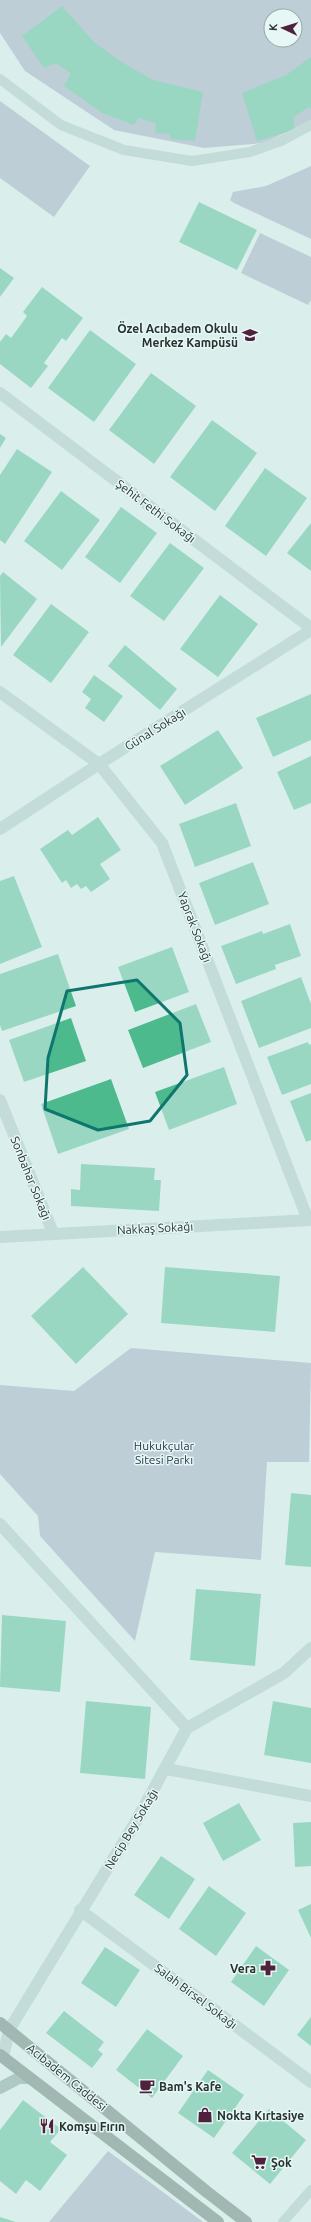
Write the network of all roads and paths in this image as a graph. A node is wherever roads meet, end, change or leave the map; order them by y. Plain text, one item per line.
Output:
1 (0, 79) edge
2 (311, 125) edge
3 (0, 393) edge
4 (311, 629) edge
5 (0, 692) edge
6 (99, 764) junction
7 (0, 829) edge
8 (0, 1100) edge
9 (309, 1220) edge
10 (53, 1233) junction
11 (0, 1237) edge
12 (0, 1524) edge
13 (311, 1648) edge
14 (187, 1728) junction
15 (166, 1769) junction
16 (311, 1796) edge
17 (80, 1910) junction
18 (4, 2026) edge
19 (1, 2059) edge
20 (28, 2078) junction
21 (311, 2082) edge
22 (0, 2088) edge
23 (311, 2190) edge
24 (218, 2222) edge
25 (246, 2222) edge
26 (283, 2222) edge

1 - 2 lane
3 - 4 street, Şehit Fethi Sokağı
4 - 6 street, Günal Sokağı
5 - 6 street, Yaprak Sokağı
6 - 7 street, Günal Sokağı
6 - 9 street, Yaprak Sokağı
8 - 10 street, Sonbahar Sokağı
9 - 10 street, Nakkaş Sokağı
10 - 11 street, Nakkaş Sokağı
12 - 14 street
13 - 14 street
14 - 15 street, Necip Bey Sokağı
15 - 16 street
15 - 17 street, Necip Bey Sokağı
17 - 18 street, Necip Bey Sokağı
17 - 21 street, Salah Birsel Sokağı
18 - 19 street, Necip Bey Sokağı
18 - 25 main road, Acıbadem Caddesi
19 - 20 main road, Acıbadem Caddesi
20 - 22 street
20 - 24 main road, Acıbadem Caddesi
23 - 26 lane

